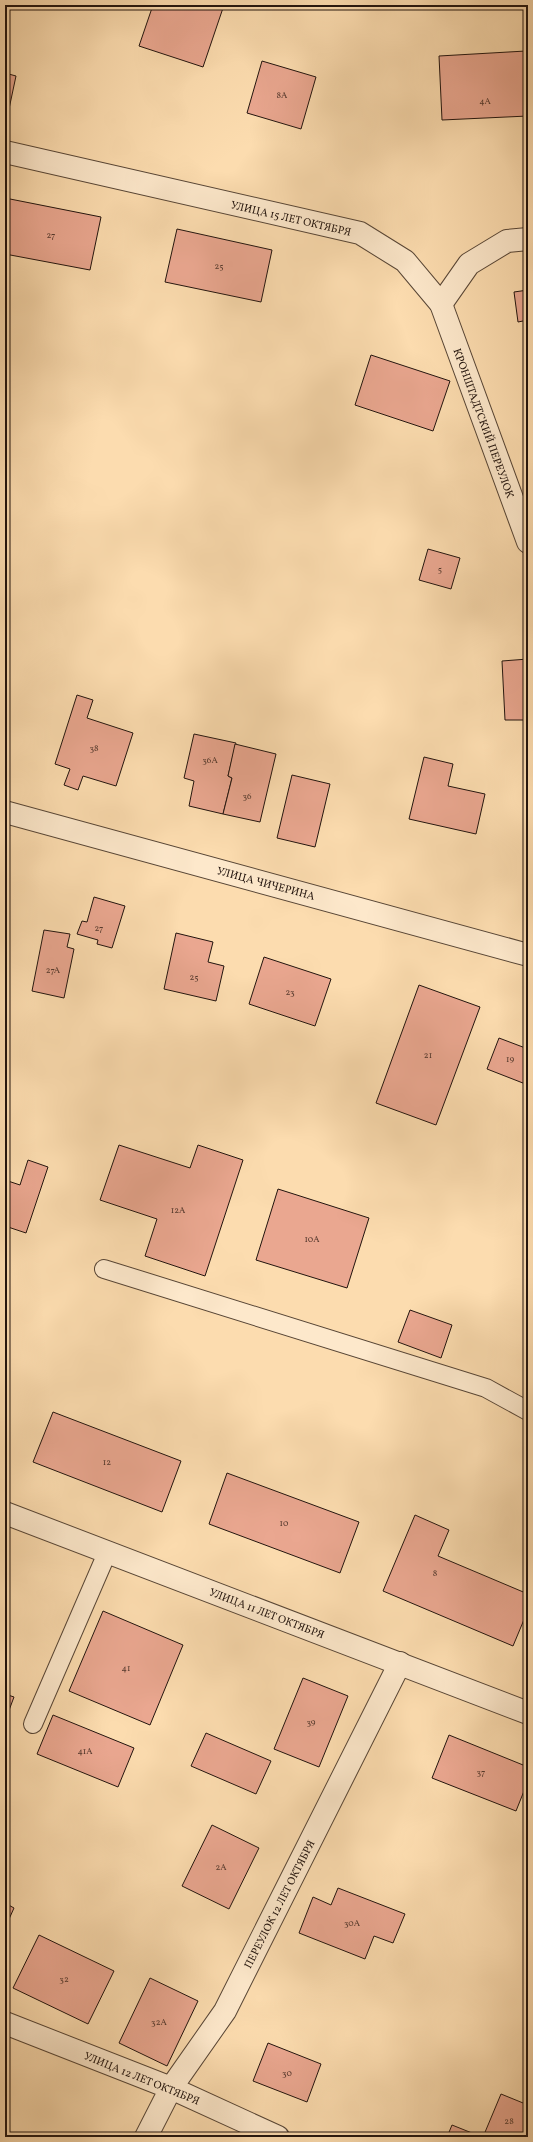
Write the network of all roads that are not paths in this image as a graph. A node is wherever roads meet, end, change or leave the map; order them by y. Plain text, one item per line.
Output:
1 (5, 152) edge
2 (528, 240) edge
3 (440, 304) junction
4 (528, 542) edge
5 (5, 812) edge
6 (528, 955) edge
7 (104, 1269) dead end
8 (528, 1411) edge
9 (5, 1513) edge
10 (107, 1553) junction
11 (400, 1663) junction
12 (528, 1713) edge
13 (33, 1724) dead end
14 (5, 2023) edge
15 (171, 2088) junction
16 (146, 2137) edge
17 (278, 2137) edge

1 - 3 street, УЛИЦА 15 ЛЕТ ОКТЯБРЯ
2 - 3 street
3 - 4 street, КРОНШТАДТСКИЙ ПЕРЕУЛОК
5 - 6 street, УЛИЦА ЧИЧЕРИНА
7 - 8 lane
9 - 10 street, УЛИЦА 11 ЛЕТ ОКТЯБРЯ
10 - 11 street, УЛИЦА 11 ЛЕТ ОКТЯБРЯ
10 - 13 lane
11 - 12 street, УЛИЦА 11 ЛЕТ ОКТЯБРЯ
11 - 15 street, ПЕРЕУЛОК 12 ЛЕТ ОКТЯБРЯ
14 - 15 street, УЛИЦА 12 ЛЕТ ОКТЯБРЯ
15 - 16 street, ПЕРЕУЛОК 12 ЛЕТ ОКТЯБРЯ
15 - 17 street, УЛИЦА 12 ЛЕТ ОКТЯБРЯ

